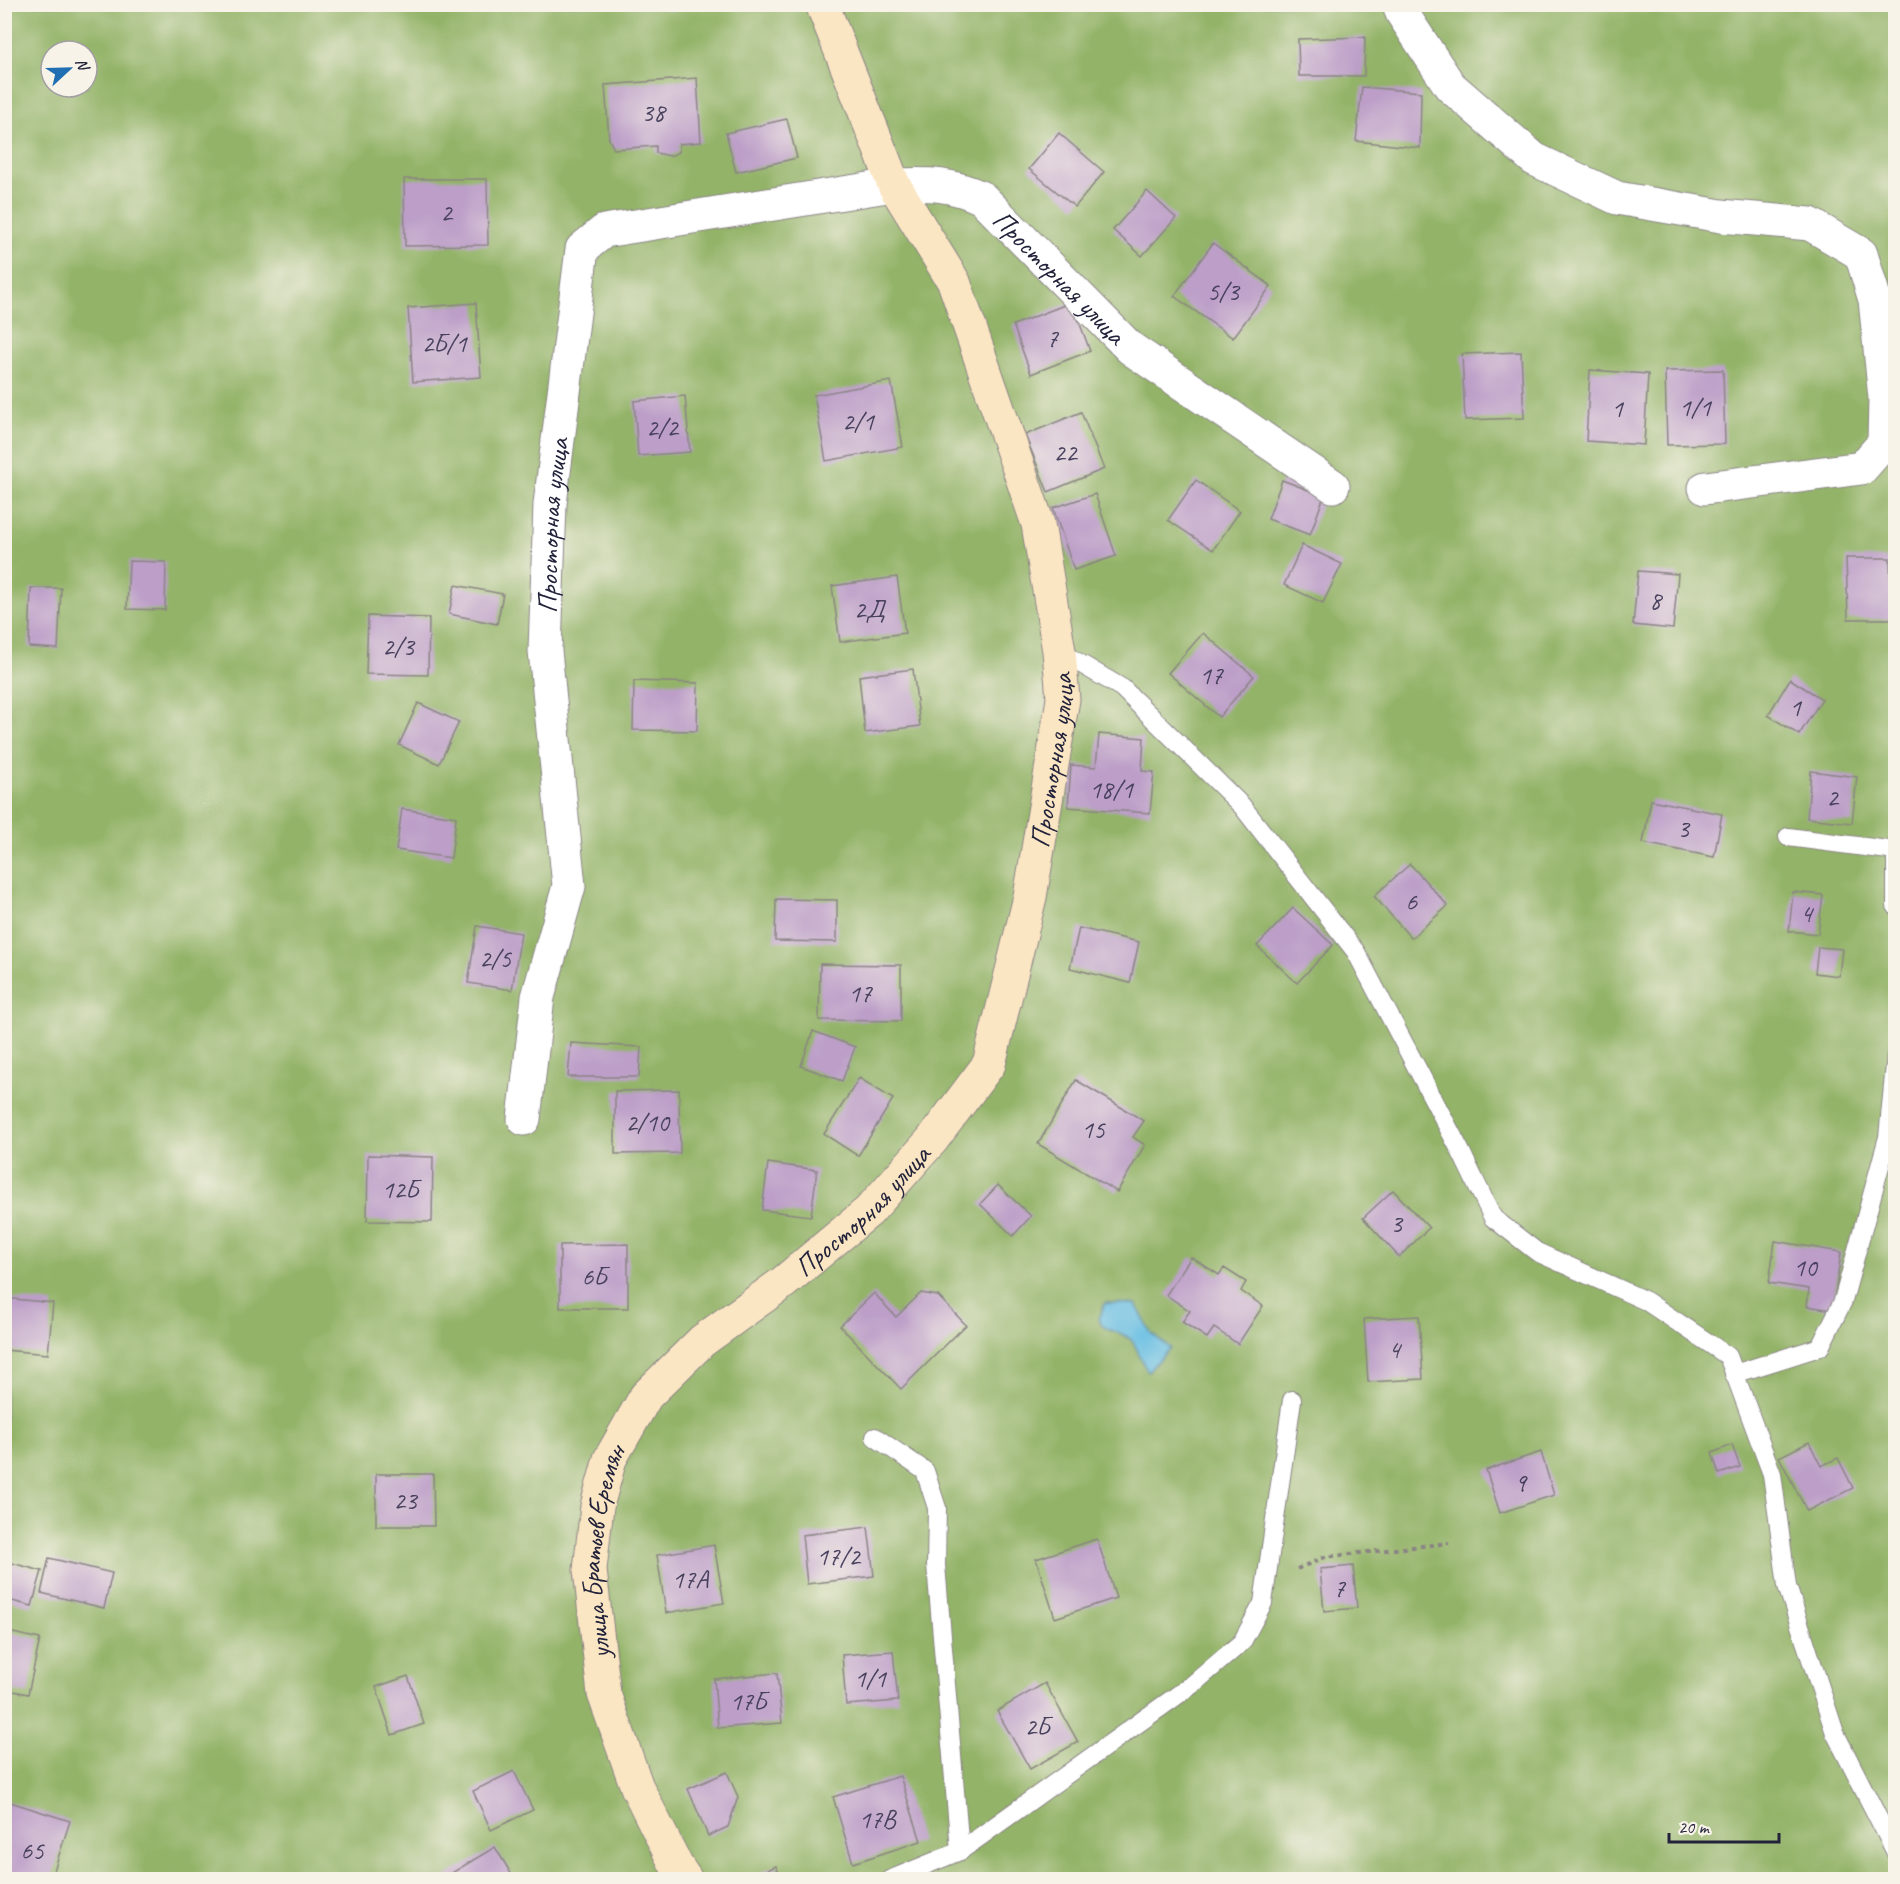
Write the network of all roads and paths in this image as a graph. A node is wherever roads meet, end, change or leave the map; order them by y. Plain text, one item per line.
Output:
1 (822, 4) edge
2 (1399, 4) edge
3 (894, 185) junction
4 (1333, 486) dead end
5 (1705, 488) dead end
6 (1059, 651) junction
7 (1788, 837) dead end
8 (1896, 852) edge
9 (1896, 906) edge
10 (1896, 1055) edge
11 (524, 1119) dead end
12 (784, 1282) joint
13 (1734, 1374) junction
14 (1292, 1400) dead end
15 (875, 1437) dead end
16 (1449, 1543) dead end
17 (1295, 1571) dead end
18 (960, 1851) junction
19 (1896, 1853) edge
20 (686, 1880) edge
21 (889, 1880) edge

1 - 3 street, Просторная улица
2 - 5 street
3 - 4 street, Просторная улица
3 - 6 street, Просторная улица
3 - 11 street, Просторная улица
6 - 12 street, Просторная улица
6 - 13 lane
7 - 8 lane
8 - 9 lane
10 - 13 lane
12 - 20 street, улица Братьев Еремян
13 - 19 lane
14 - 18 lane
15 - 18 lane
16 - 17 path
18 - 21 lane

